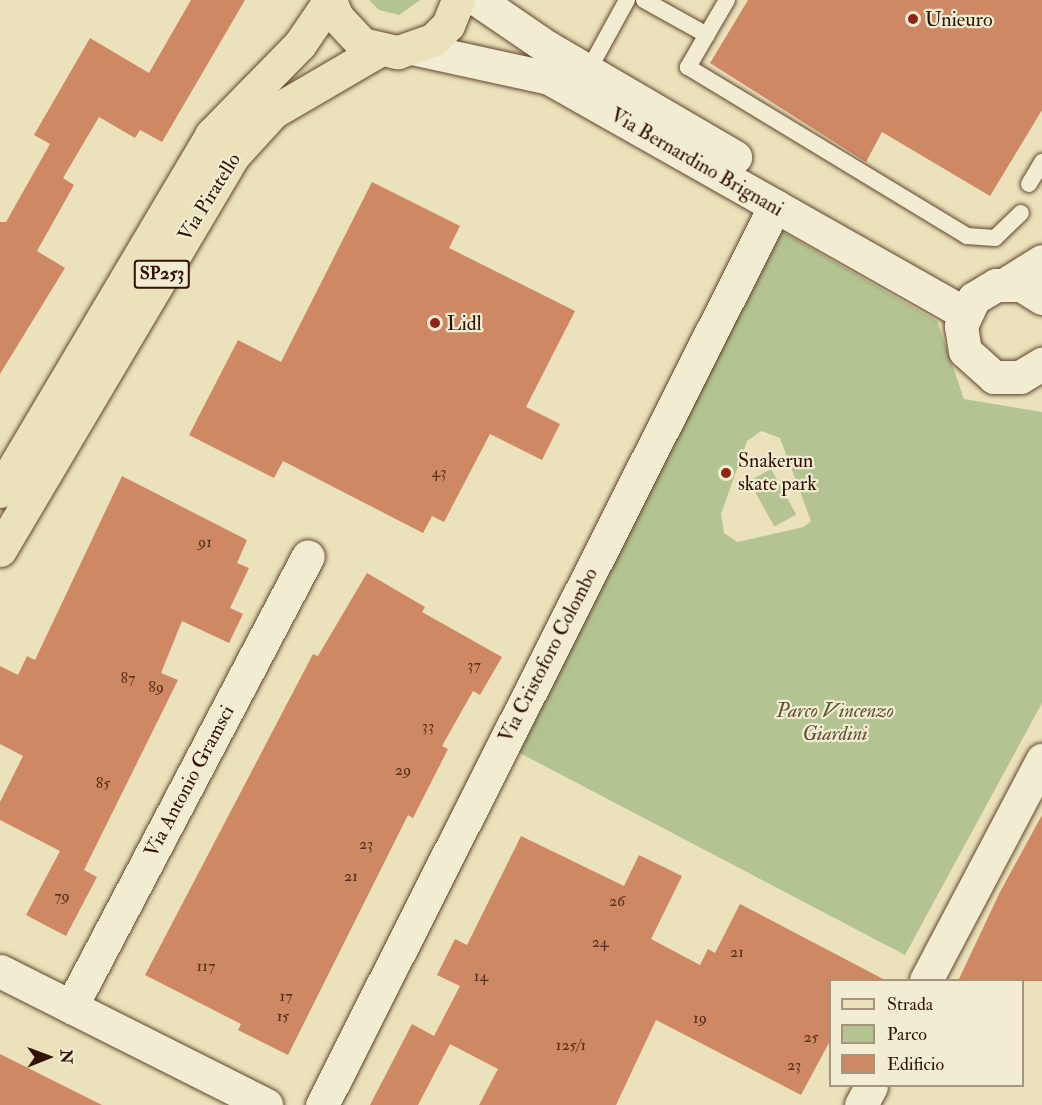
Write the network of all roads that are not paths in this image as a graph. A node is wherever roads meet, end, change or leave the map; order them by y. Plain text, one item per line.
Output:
1 (330, 0) edge
2 (458, 0) edge
3 (478, 0) edge
4 (627, 0) edge
5 (644, 0) edge
6 (727, 0) edge
7 (706, 35) junction
8 (416, 49) junction
9 (379, 50) junction
10 (588, 71) junction
11 (1042, 162) edge
12 (1029, 184) dead end
13 (775, 206) junction
14 (1021, 213) dead end
15 (1042, 261) edge
16 (1007, 284) junction
17 (1042, 298) edge
18 (969, 305) junction
19 (1042, 364) edge
20 (0, 491) edge
21 (0, 550) edge
22 (308, 556) dead end
23 (1042, 760) edge
24 (0, 971) edge
25 (927, 979) edge
26 (71, 1007) junction
27 (870, 1087) edge
28 (266, 1105) edge
29 (322, 1105) edge
30 (861, 1105) edge

1 - 9 main road, Via Piratello / SP253
1 - 20 main road, Via Piratello / SP253
2 - 8 main road
3 - 10 street, Via Bernardino Brignani
4 - 10 lane
5 - 7 lane
6 - 7 lane
7 - 14 lane
8 - 9 main road, Via Piratello / SP253
8 - 13 street, Via Bernardino Brignani
9 - 21 main road, Via Piratello / SP253
10 - 18 street, Via Bernardino Brignani
11 - 12 lane
13 - 18 street, Via Bernardino Brignani
13 - 29 street, Via Cristoforo Colombo
15 - 16 street
16 - 17 street
16 - 18 street
18 - 19 street
22 - 26 street, Via Antonio Gramsci
23 - 25 street
24 - 26 street
26 - 28 street
27 - 30 street

